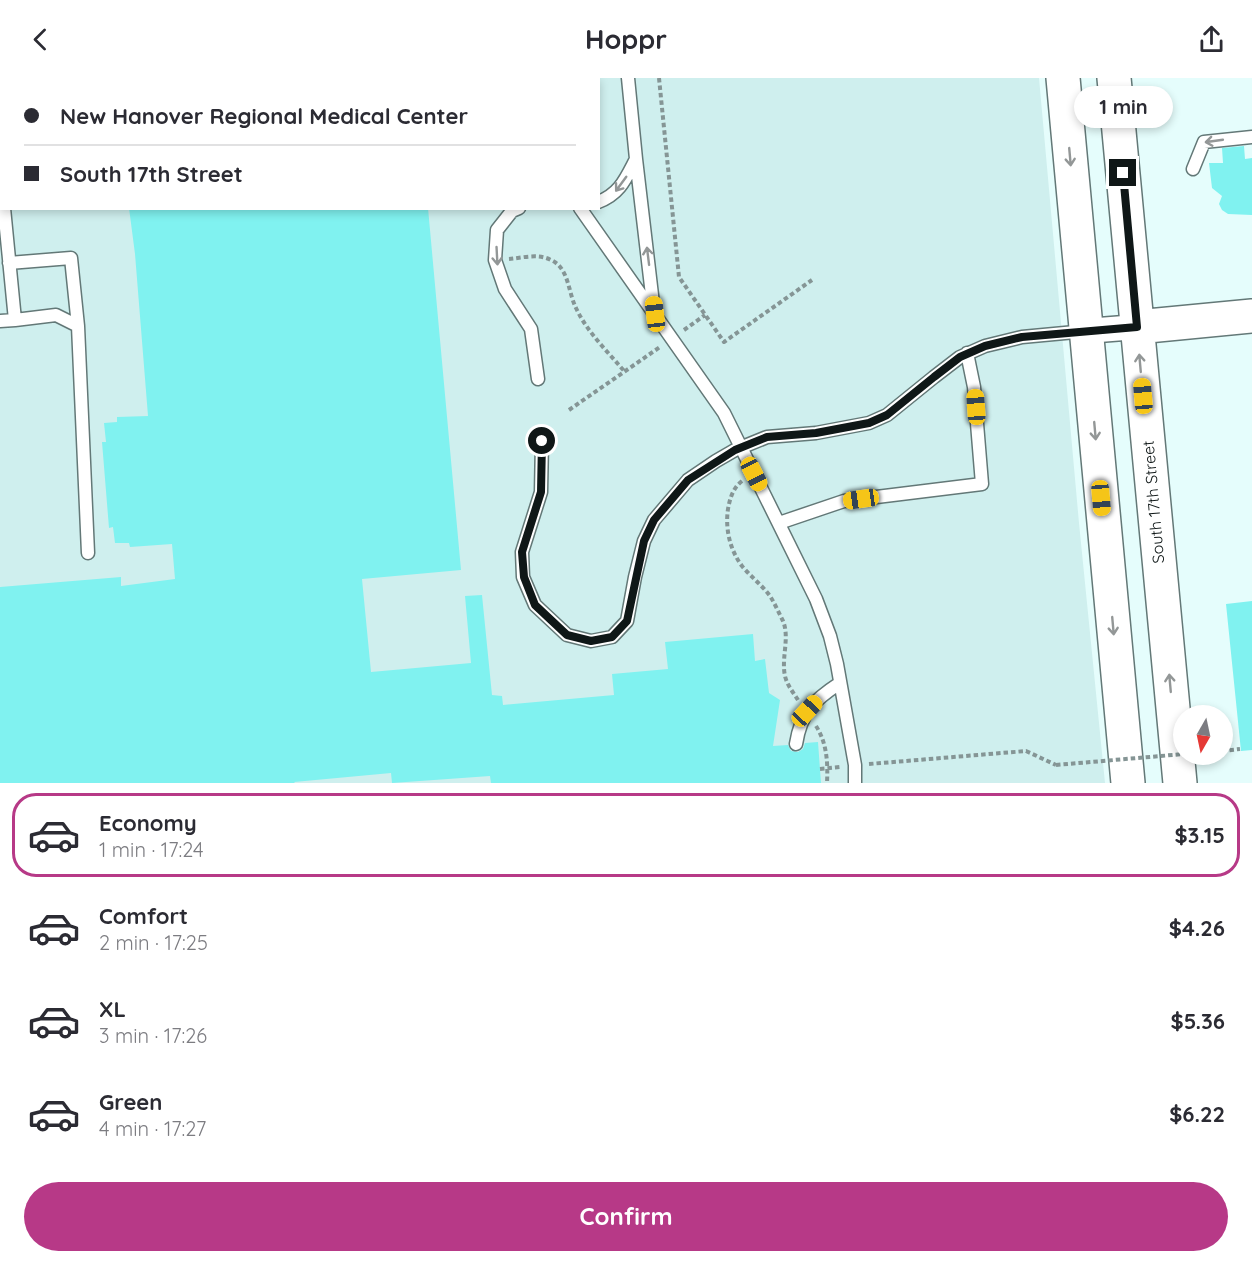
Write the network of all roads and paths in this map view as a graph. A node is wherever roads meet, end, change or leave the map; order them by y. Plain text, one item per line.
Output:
1 (628, 78) edge
2 (659, 78) edge
3 (1063, 78) edge
4 (1114, 78) edge
5 (1252, 137) edge
6 (636, 159) junction
7 (1193, 169) dead end
8 (600, 201) edge
9 (4, 210) edge
10 (514, 210) edge
11 (581, 210) edge
12 (495, 260) junction
13 (9, 263) junction
14 (812, 279) dead end
15 (655, 314) junction
16 (705, 315) junction
17 (1252, 316) edge
18 (15, 320) junction
19 (0, 321) edge
20 (78, 326) junction
21 (1137, 327) junction
22 (1086, 331) junction
23 (672, 339) junction
24 (968, 353) junction
25 (625, 372) junction
26 (538, 379) dead end
27 (569, 410) dead end
28 (542, 441) dead end
29 (741, 447) junction
30 (754, 474) junction
31 (779, 523) junction
32 (88, 553) dead end
33 (840, 683) junction
34 (807, 711) junction
35 (796, 744) dead end
36 (1240, 749) dead end
37 (1233, 750) edge
38 (1173, 755) edge
39 (855, 765) junction
40 (828, 768) junction
41 (820, 769) dead end
42 (827, 783) edge
43 (855, 783) edge
44 (1128, 783) edge
45 (1180, 783) edge

1 - 6 lane
2 - 16 path
3 -> 22 main road
4 - 21 main road, South 17th Street
5 -> 7 lane
6 -> 8 lane
15 -> 6 lane
9 - 13 lane
10 -> 12 lane
11 - 15 lane
12 - 25 path
12 - 26 lane
13 - 18 lane
13 - 20 lane
14 - 16 path
15 - 23 lane
16 - 23 path
17 - 21 main road
18 - 19 lane
18 - 20 lane
20 - 32 lane
21 - 22 street
45 -> 21 main road, South 17th Street
22 - 24 lane
22 -> 44 main road
23 - 25 path
23 - 29 lane
24 - 29 lane
24 - 31 lane
25 - 27 path
28 - 29 lane
29 - 30 lane
30 - 31 lane
30 - 34 path
31 - 33 lane
33 - 34 lane
33 - 39 lane
34 - 35 lane
34 - 40 path
36 - 37 path
38 - 39 path, bridge
39 - 40 path
39 - 43 lane
40 - 41 path
40 - 42 path

